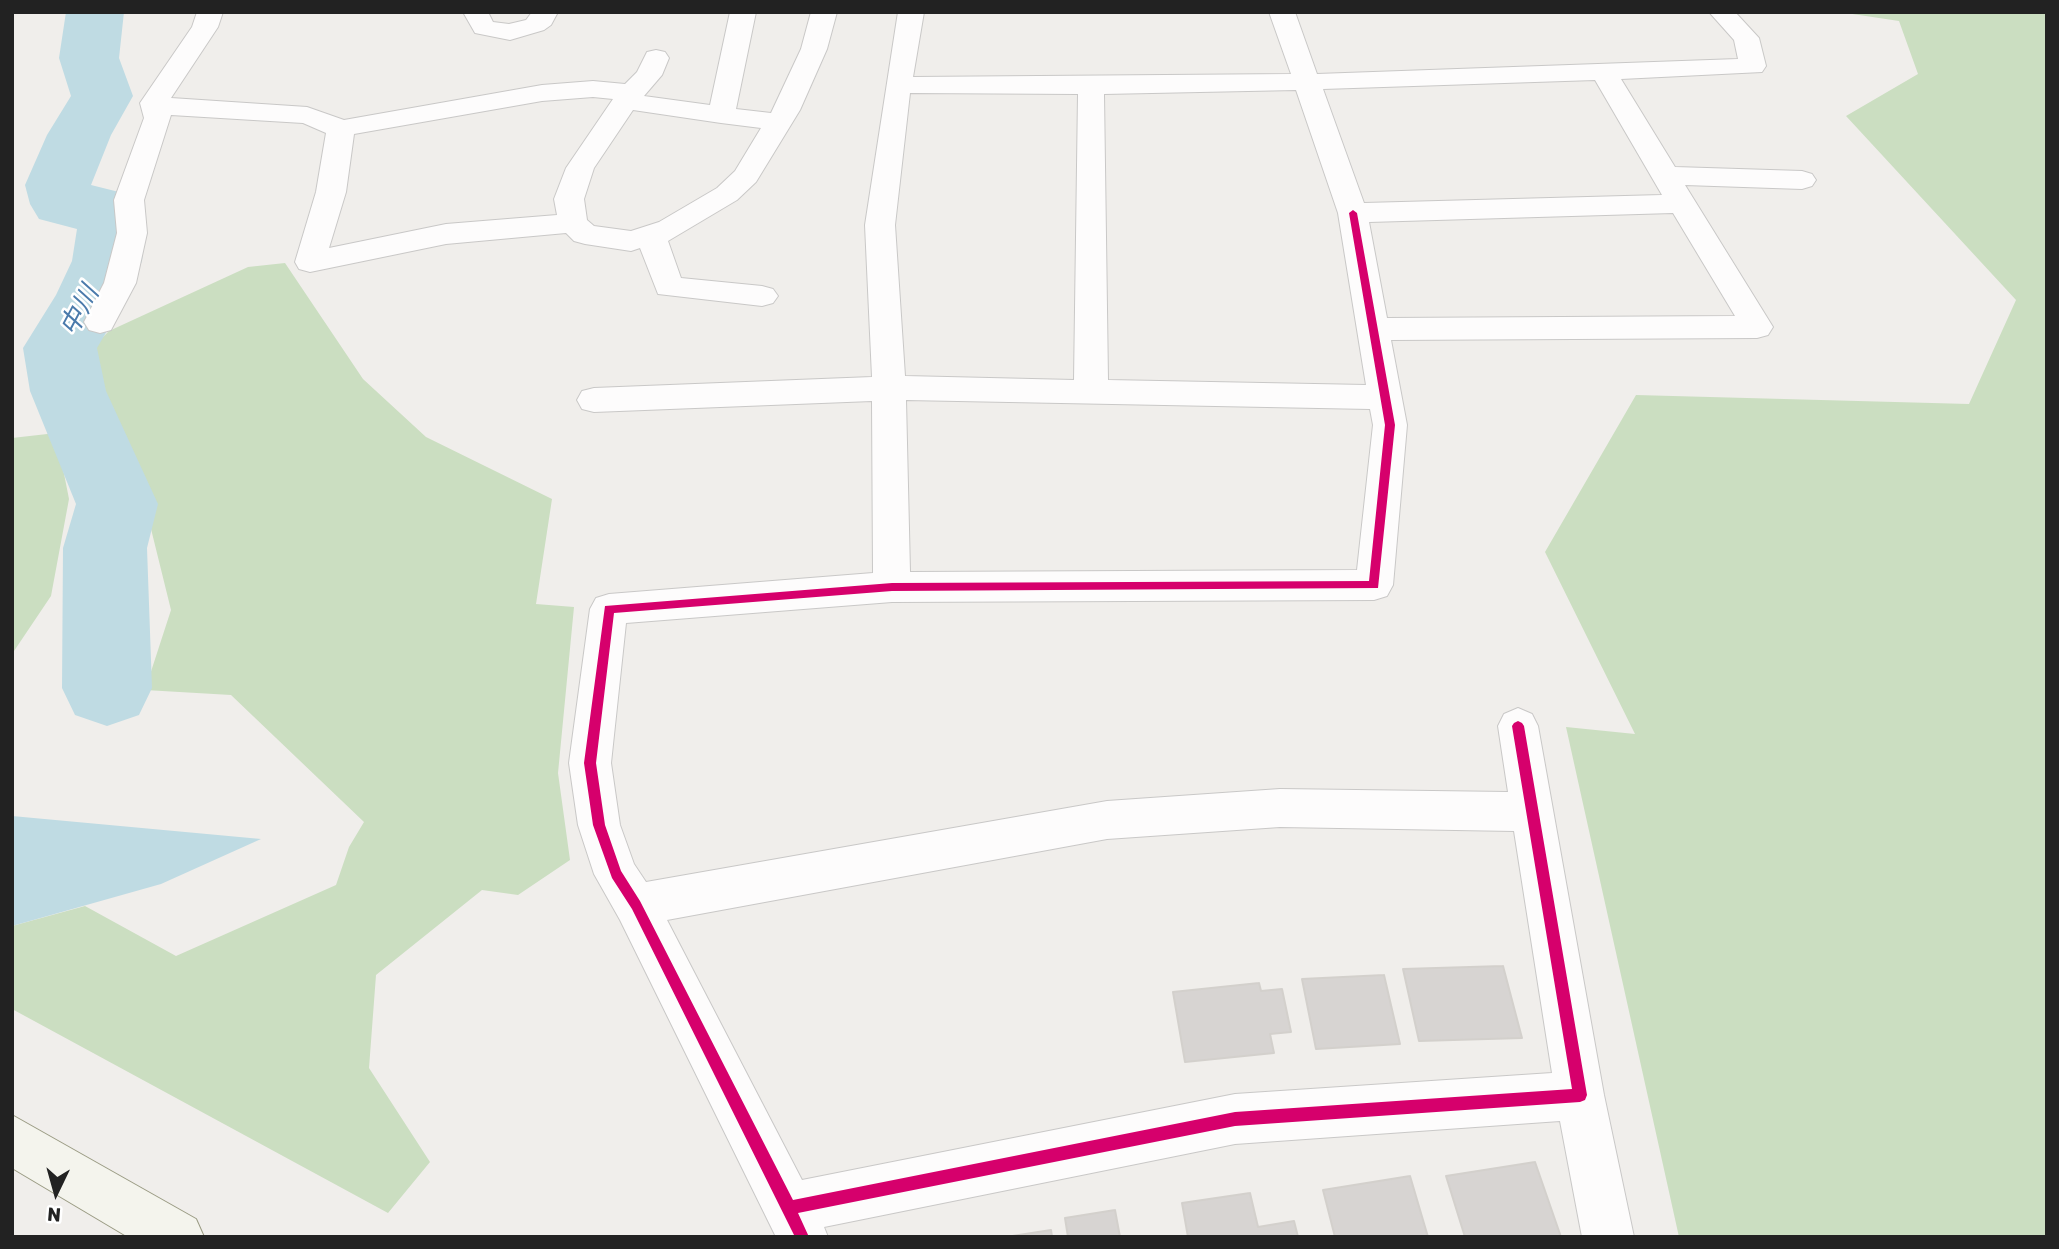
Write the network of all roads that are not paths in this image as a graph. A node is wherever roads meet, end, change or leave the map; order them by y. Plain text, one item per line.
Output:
1 (211, 12) edge
2 (475, 12) edge
3 (545, 12) edge
4 (743, 12) edge
5 (824, 12) edge
6 (911, 12) edge
7 (1282, 12) edge
8 (1721, 12) edge
9 (656, 58) dead end
10 (1603, 71) junction
11 (1308, 82) junction
12 (898, 85) junction
13 (1091, 86) junction
14 (629, 97) junction
15 (153, 103) junction
16 (721, 115) junction
17 (779, 122) junction
18 (341, 129) junction
19 (1667, 176) junction
20 (1802, 180) dead end
21 (1682, 204) junction
22 (1353, 213) junction
23 (573, 223) junction
24 (651, 236) junction
25 (762, 296) dead end
26 (100, 322) dead end
27 (1374, 329) junction
28 (889, 388) junction
29 (1091, 392) junction
30 (1384, 397) junction
31 (594, 400) dead end
32 (892, 587) junction
33 (1518, 726) dead end
34 (1531, 812) junction
35 (636, 905) junction
36 (1580, 1095) junction
37 (12, 1140) edge
38 (796, 1222) edge
39 (178, 1237) edge
40 (1608, 1237) edge

1 - 15 street
2 - 3 street
4 - 16 street
5 - 17 street
6 - 12 street
7 - 11 street
8 - 10 street
9 - 14 street
10 - 11 street
10 - 19 street
11 - 13 street
11 - 22 street
12 - 13 street
12 - 28 street
13 - 29 street
14 - 16 street
14 - 18 street
14 - 23 street
15 - 18 street
15 - 26 street
16 - 17 street
17 - 24 street
18 - 23 street
19 - 20 street
19 - 21 street
21 - 22 street
21 - 27 street
22 - 27 street
23 - 24 street
24 - 25 street
27 - 30 street
28 - 29 street
28 - 31 street
28 - 32 street
29 - 30 street
30 - 32 street
32 - 35 street
33 - 34 street
34 - 35 street
34 - 36 street
35 - 38 street
36 - 38 street
36 - 40 street
37 - 39 street

